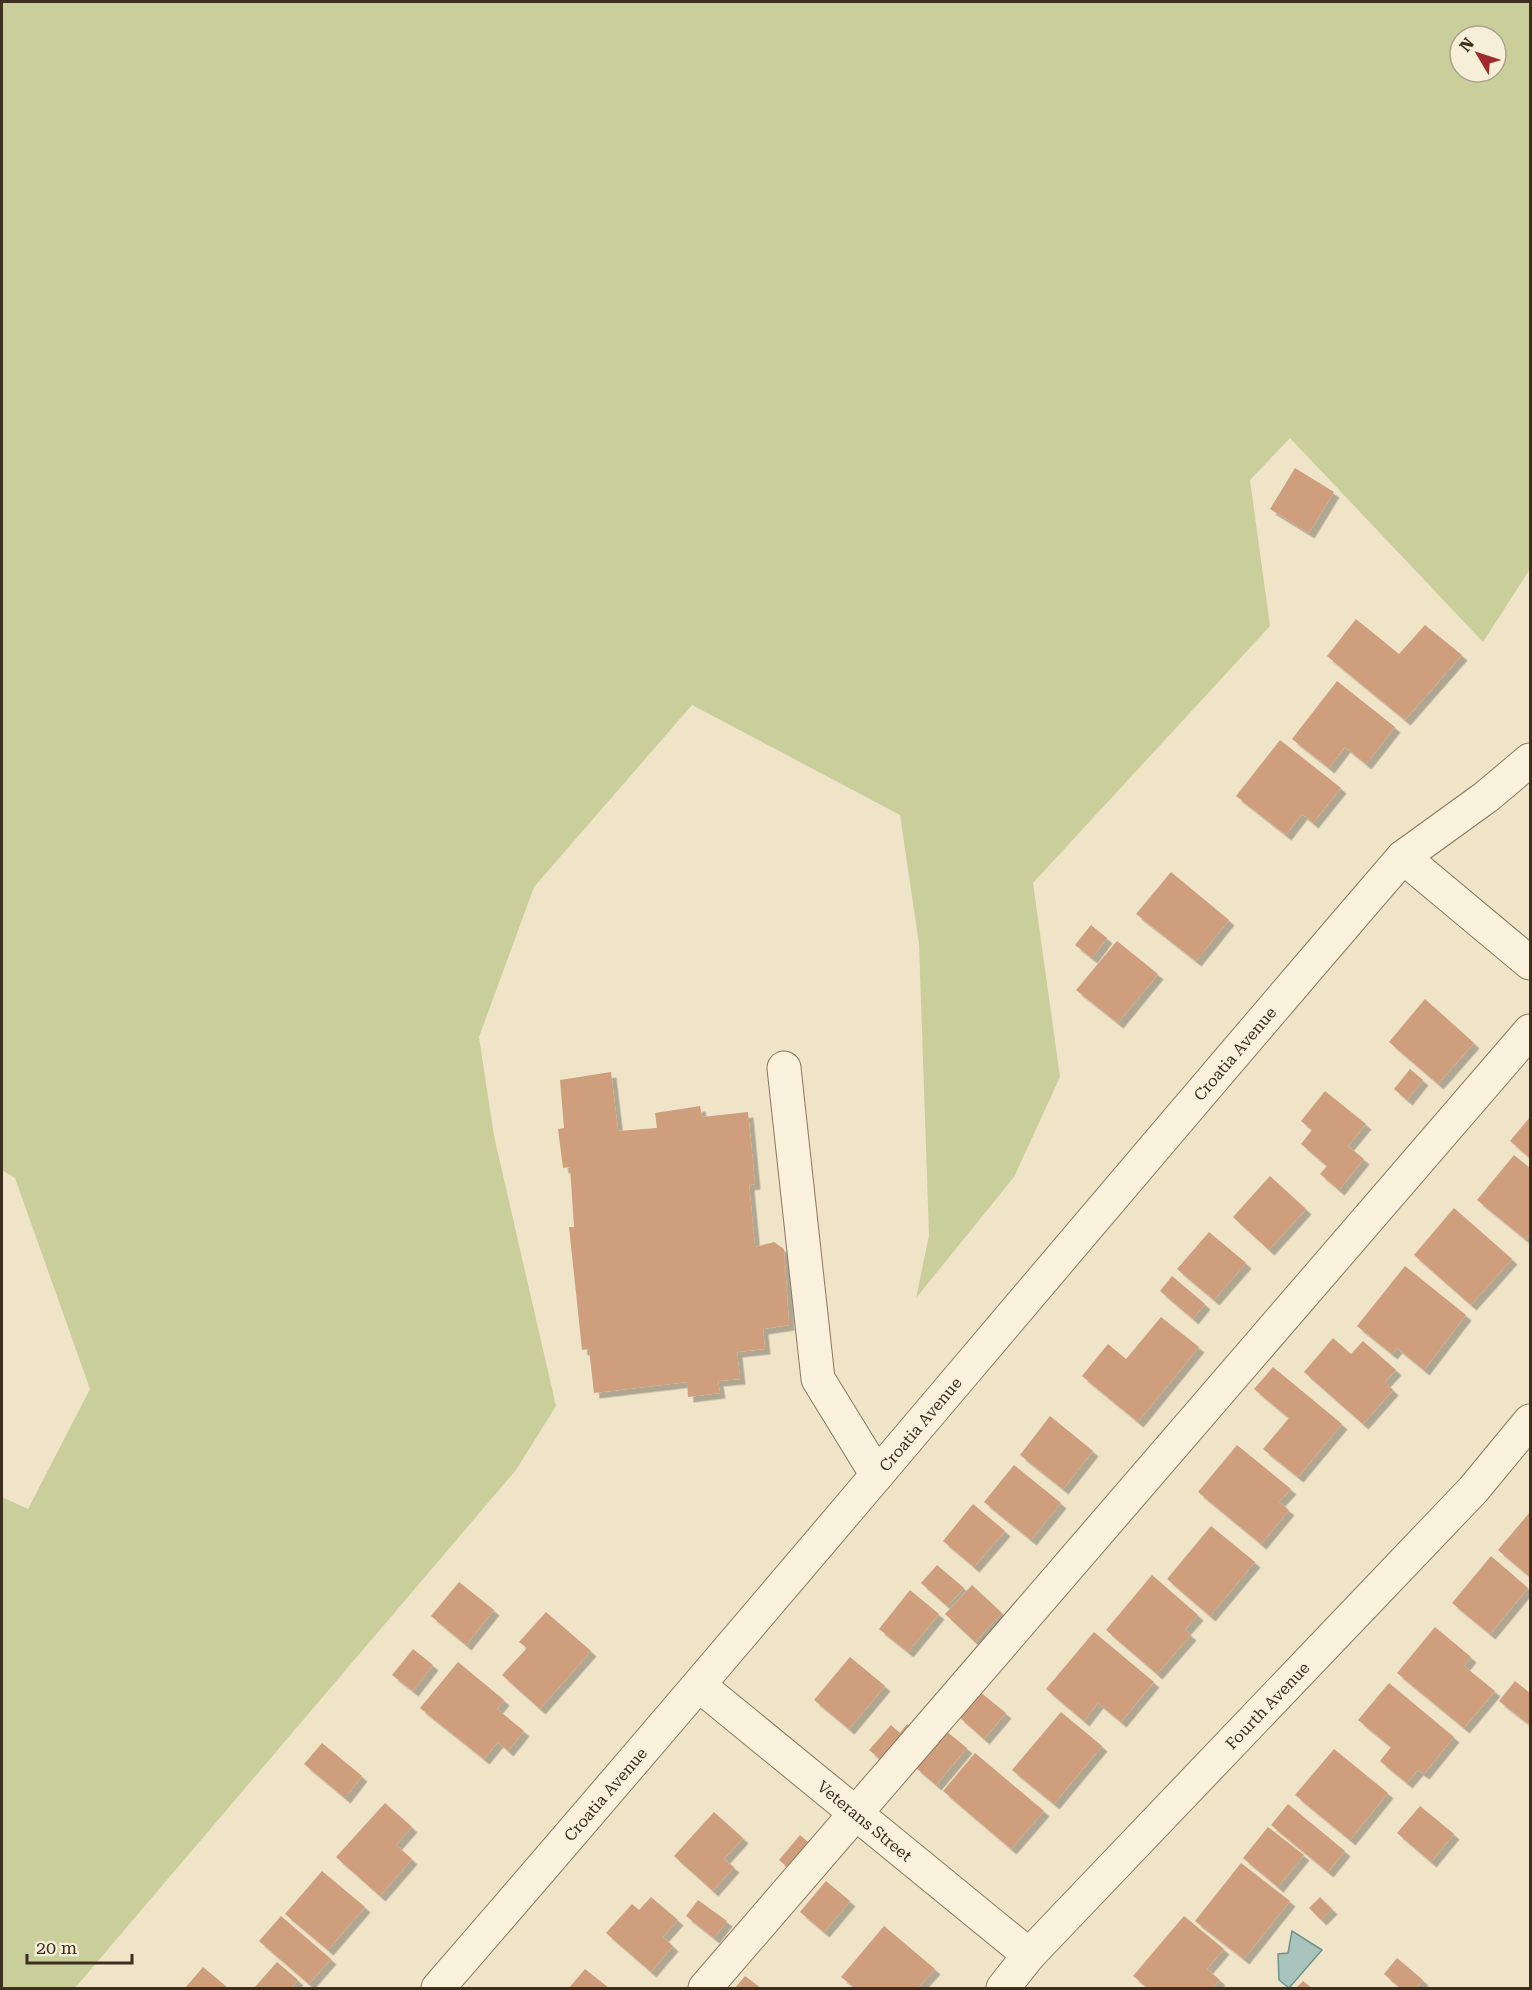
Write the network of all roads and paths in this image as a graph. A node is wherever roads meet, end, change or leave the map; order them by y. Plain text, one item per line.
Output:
1 (1530, 760) edge
2 (1403, 857) junction
3 (1530, 963) edge
4 (1530, 1031) edge
5 (784, 1068) dead end
6 (1530, 1421) edge
7 (877, 1475) junction
8 (700, 1686) junction
9 (854, 1813) junction
10 (1029, 1955) junction
11 (438, 1989) edge
12 (705, 1989) edge
13 (1003, 1989) edge

1 - 2 street, Croatia Avenue
2 - 3 street
2 - 7 street, Croatia Avenue
4 - 9 street
5 - 7 street
6 - 10 street, Fourth Avenue
7 - 8 street, Croatia Avenue
8 - 9 street, Veterans Street
8 - 11 street, Croatia Avenue
9 - 10 street, Veterans Street
9 - 12 street
10 - 13 street, Fourth Avenue

